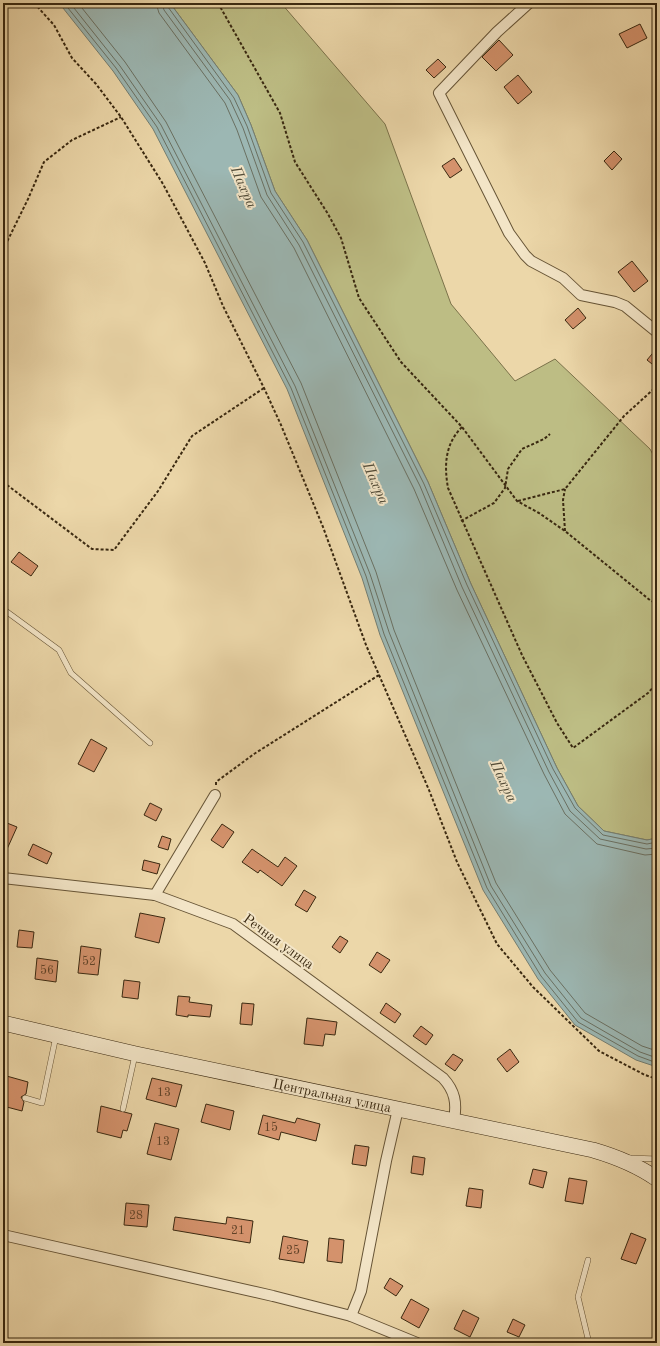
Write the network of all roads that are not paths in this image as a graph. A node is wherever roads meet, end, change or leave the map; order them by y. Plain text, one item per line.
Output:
1 (529, 3) edge
2 (657, 332) edge
3 (3, 609) edge
4 (150, 743) dead end
5 (215, 795) road end
6 (3, 878) edge
7 (155, 896) junction
8 (3, 1023) edge
9 (56, 1036) junction
10 (136, 1054) junction
11 (25, 1098) dead end
12 (123, 1109) dead end
13 (398, 1109) junction
14 (454, 1120) junction
15 (619, 1157) junction
16 (657, 1159) edge
17 (657, 1179) edge
18 (3, 1235) edge
19 (588, 1260) dead end
20 (351, 1316) junction
21 (417, 1343) edge
22 (589, 1343) edge

1 - 2 street
3 - 4 lane
5 - 7 street
6 - 7 street, Речная улица
7 - 14 street, Речная улица
8 - 9 street, Центральная улица
9 - 10 street, Центральная улица
9 - 11 lane
10 - 12 lane
10 - 13 street, Центральная улица
13 - 14 street, Центральная улица
13 - 20 street
14 - 15 street, Центральная улица
15 - 16 lane
15 - 17 street, Центральная улица
18 - 20 street
19 - 22 lane
20 - 21 street

